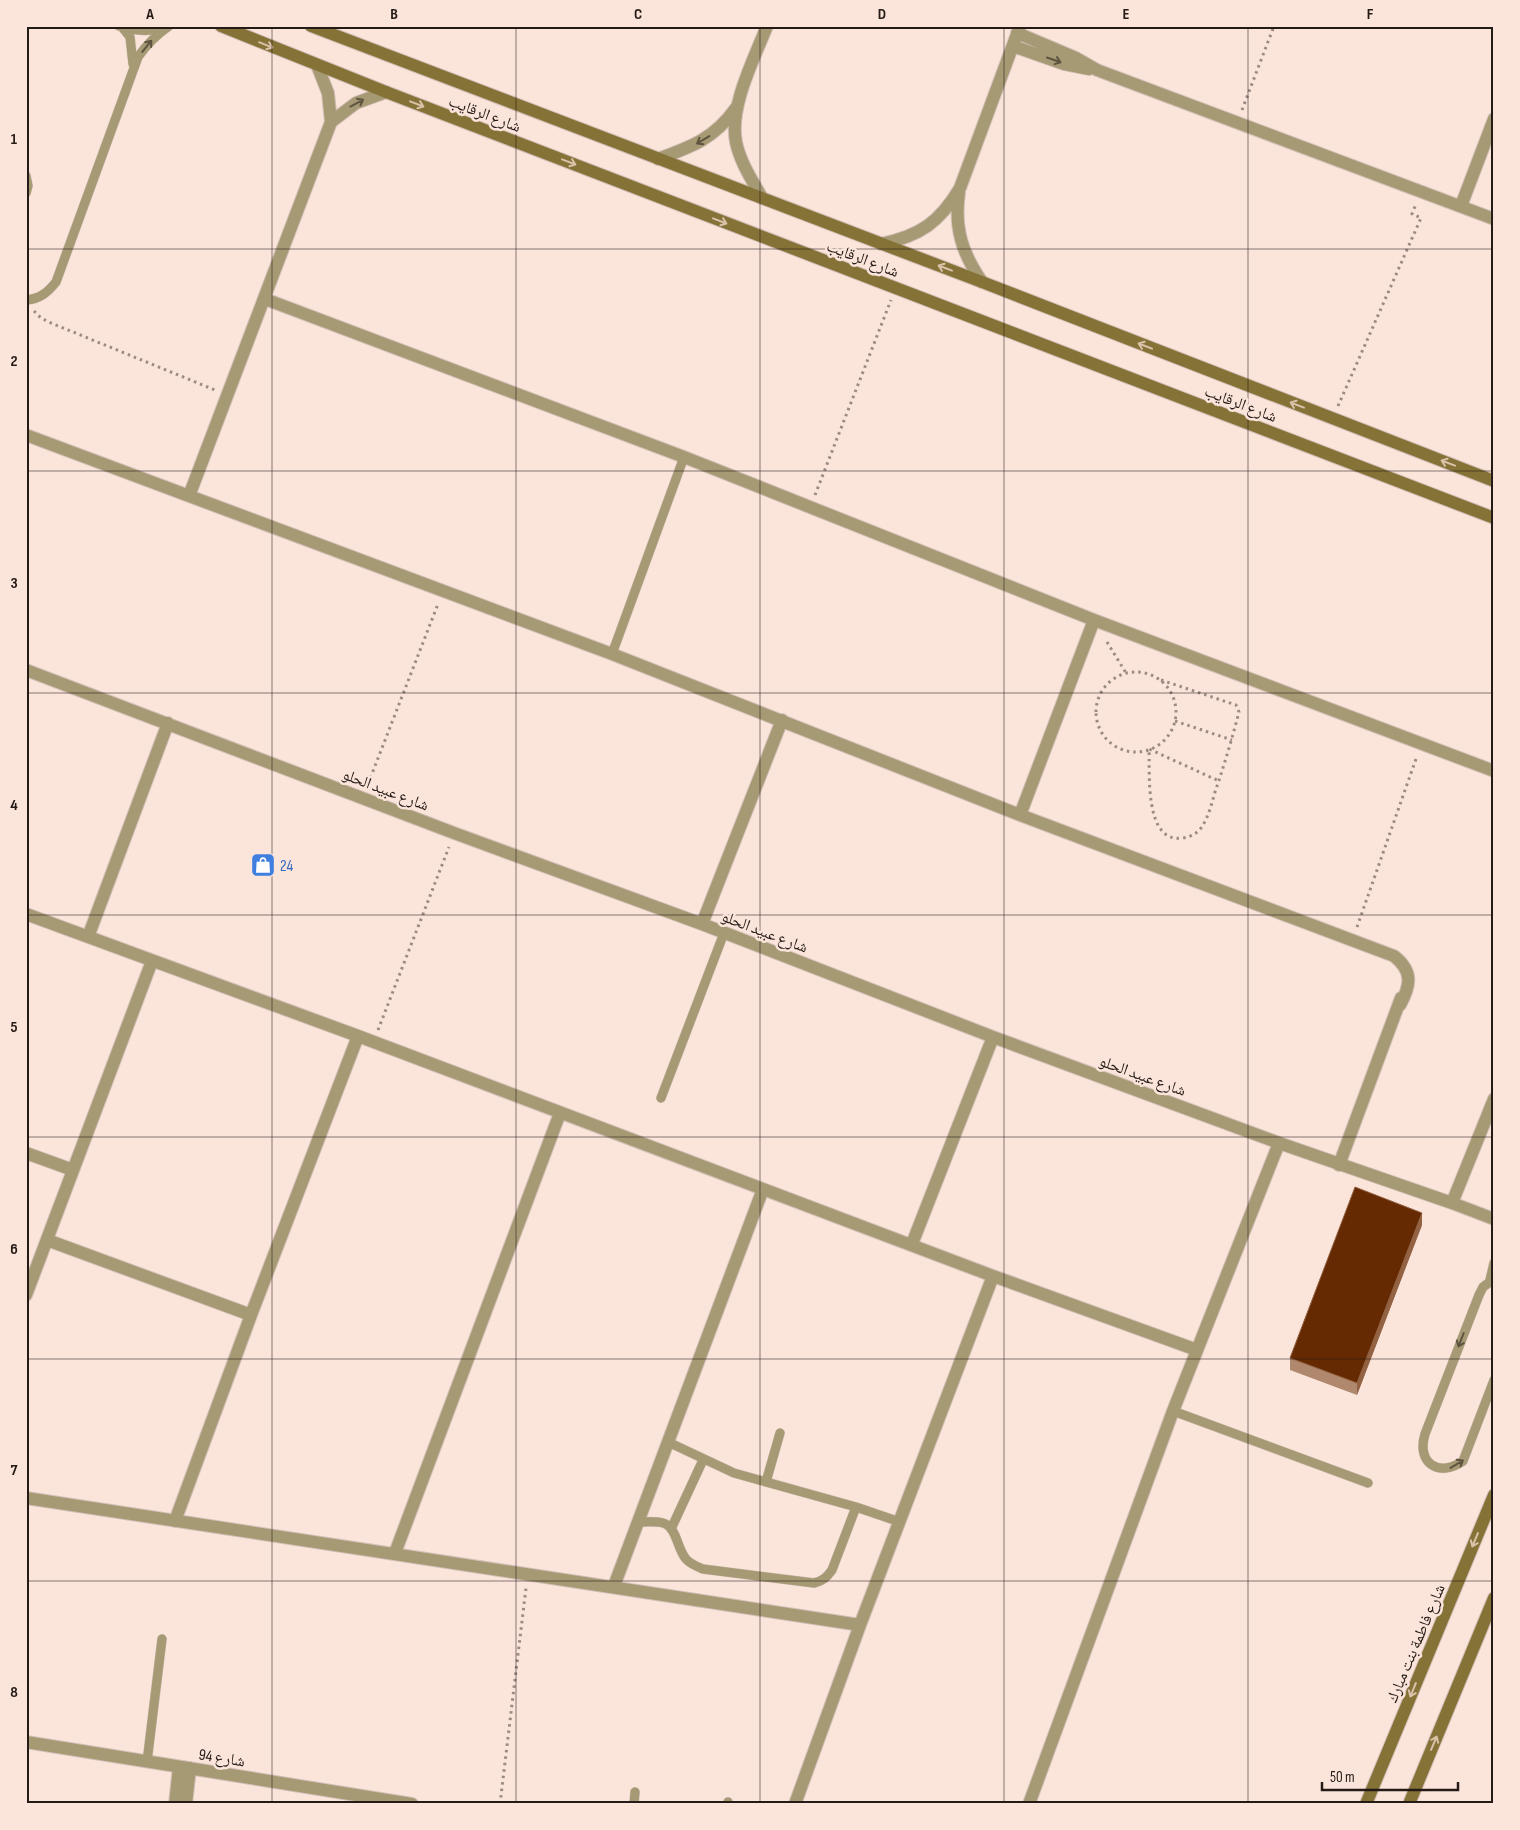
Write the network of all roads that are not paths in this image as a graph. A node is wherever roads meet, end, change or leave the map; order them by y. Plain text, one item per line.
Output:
1 (169, 26) edge
2 (220, 26) edge
3 (311, 26) edge
4 (767, 26) edge
5 (121, 27) edge
6 (1018, 30) edge
7 (1012, 46) junction
8 (317, 65) junction
9 (1097, 70) junction
10 (133, 72) junction
11 (386, 92) junction
12 (737, 106) junction
13 (1494, 119) edge
14 (331, 122) junction
15 (658, 159) junction
16 (26, 176) edge
17 (960, 188) junction
18 (26, 193) edge
19 (762, 198) junction
20 (1461, 206) junction
21 (1494, 219) edge
22 (881, 244) junction
23 (982, 282) junction
24 (264, 299) junction
25 (28, 300) edge
26 (26, 435) edge
27 (684, 456) junction
28 (1494, 481) edge
29 (189, 496) junction
30 (1494, 518) edge
31 (1094, 620) junction
32 (612, 654) junction
33 (26, 670) edge
34 (782, 720) junction
35 (168, 723) junction
36 (1494, 771) edge
37 (1020, 815) junction
38 (26, 914) edge
39 (702, 924) junction
40 (724, 933) junction
41 (88, 937) junction
42 (152, 961) junction
43 (358, 1036) junction
44 (993, 1037) junction
45 (661, 1098) dead end
46 (1494, 1099) edge
47 (560, 1112) junction
48 (1279, 1143) junction
49 (26, 1153) edge
50 (1339, 1165) junction
51 (73, 1170) junction
52 (763, 1189) junction
53 (1452, 1203) junction
54 (1494, 1219) edge
55 (47, 1240) junction
56 (912, 1244) junction
57 (1494, 1263) edge
58 (993, 1276) junction
59 (1492, 1280) edge
60 (26, 1295) edge
61 (251, 1315) junction
62 (1197, 1350) junction
63 (1493, 1382) edge
64 (1173, 1411) junction
65 (780, 1433) dead end
66 (668, 1442) junction
67 (703, 1460) junction
68 (766, 1482) junction
69 (1368, 1483) dead end
70 (1494, 1495) edge
71 (26, 1498) edge
72 (856, 1507) junction
73 (175, 1521) junction
74 (639, 1522) junction
75 (900, 1522) junction
76 (671, 1529) junction
77 (395, 1553) junction
78 (614, 1586) junction
79 (1494, 1598) edge
80 (860, 1624) junction
81 (162, 1639) dead end
82 (26, 1742) edge
83 (146, 1762) junction
84 (185, 1768) junction
85 (635, 1792) dead end
86 (175, 1804) edge
87 (186, 1804) edge
88 (412, 1804) edge
89 (634, 1804) edge
90 (795, 1804) edge
91 (1029, 1804) edge
92 (1366, 1804) edge
93 (1409, 1804) edge

1 - 5 lane
10 -> 1 lane
2 -> 8 street, شارع الرقايب
3 - 15 street, شارع الرقايب
4 - 12 street
5 - 10 lane
6 - 7 street
6 - 9 street
7 -> 9 street
7 - 17 street
8 - 11 street, شارع الرقايب
8 - 14 street
9 - 20 street
10 - 25 lane
14 -> 11 street
11 -> 30 street, شارع الرقايب
12 -> 15 street
12 - 19 street
13 - 20 street
14 - 24 street
15 - 19 street, شارع الرقايب
16 - 18 lane
17 - 22 street
17 - 23 street
19 - 22 street, شارع الرقايب
20 - 21 street
23 -> 22 street, شارع الرقايب
28 -> 23 street, شارع الرقايب
24 - 27 street
24 - 29 street
26 - 29 street
27 - 31 street
27 - 32 lane
29 - 32 street
31 - 36 street
31 - 37 street
32 - 34 street
33 - 35 street, شارع عبيد الحلو
34 - 37 street
34 - 39 street
35 - 39 street, شارع عبيد الحلو
35 - 41 street
37 - 50 street
38 - 41 street
39 - 40 street, شارع عبيد الحلو
40 - 44 street, شارع عبيد الحلو
40 - 45 lane
41 - 42 street
42 - 43 street
42 - 51 street
43 - 47 street
43 - 61 street
44 - 48 street, شارع عبيد الحلو
44 - 56 street
46 - 53 street
47 - 52 street
47 - 77 street
48 - 50 street, شارع عبيد الحلو
48 - 62 street
49 - 51 street
50 - 53 street, شارع عبيد الحلو
51 - 55 street
52 - 56 street
52 - 66 street
53 - 54 street, شارع عبيد الحلو
55 - 60 street
55 - 61 street
56 - 58 street
57 - 59 lane
58 - 62 street
58 - 75 street
59 -> 63 lane
61 - 73 street
62 - 64 street
64 - 69 lane
64 - 91 street
65 - 68 lane
66 - 67 lane
66 - 74 street
67 - 68 lane
67 - 76 lane
68 - 72 lane
70 -> 92 street, شارع فاطمة بنت مبارك
71 - 73 street
72 - 75 lane
72 - 76 lane
73 - 77 street
74 - 76 lane
74 - 78 street
75 - 80 street
77 - 78 street
78 - 80 street
93 -> 79 street
80 - 90 street
81 - 83 lane
82 - 83 street, شارع 94
83 - 84 street, شارع 94
84 - 86 street
84 - 87 street
84 - 88 street, شارع 94
85 - 89 lane

